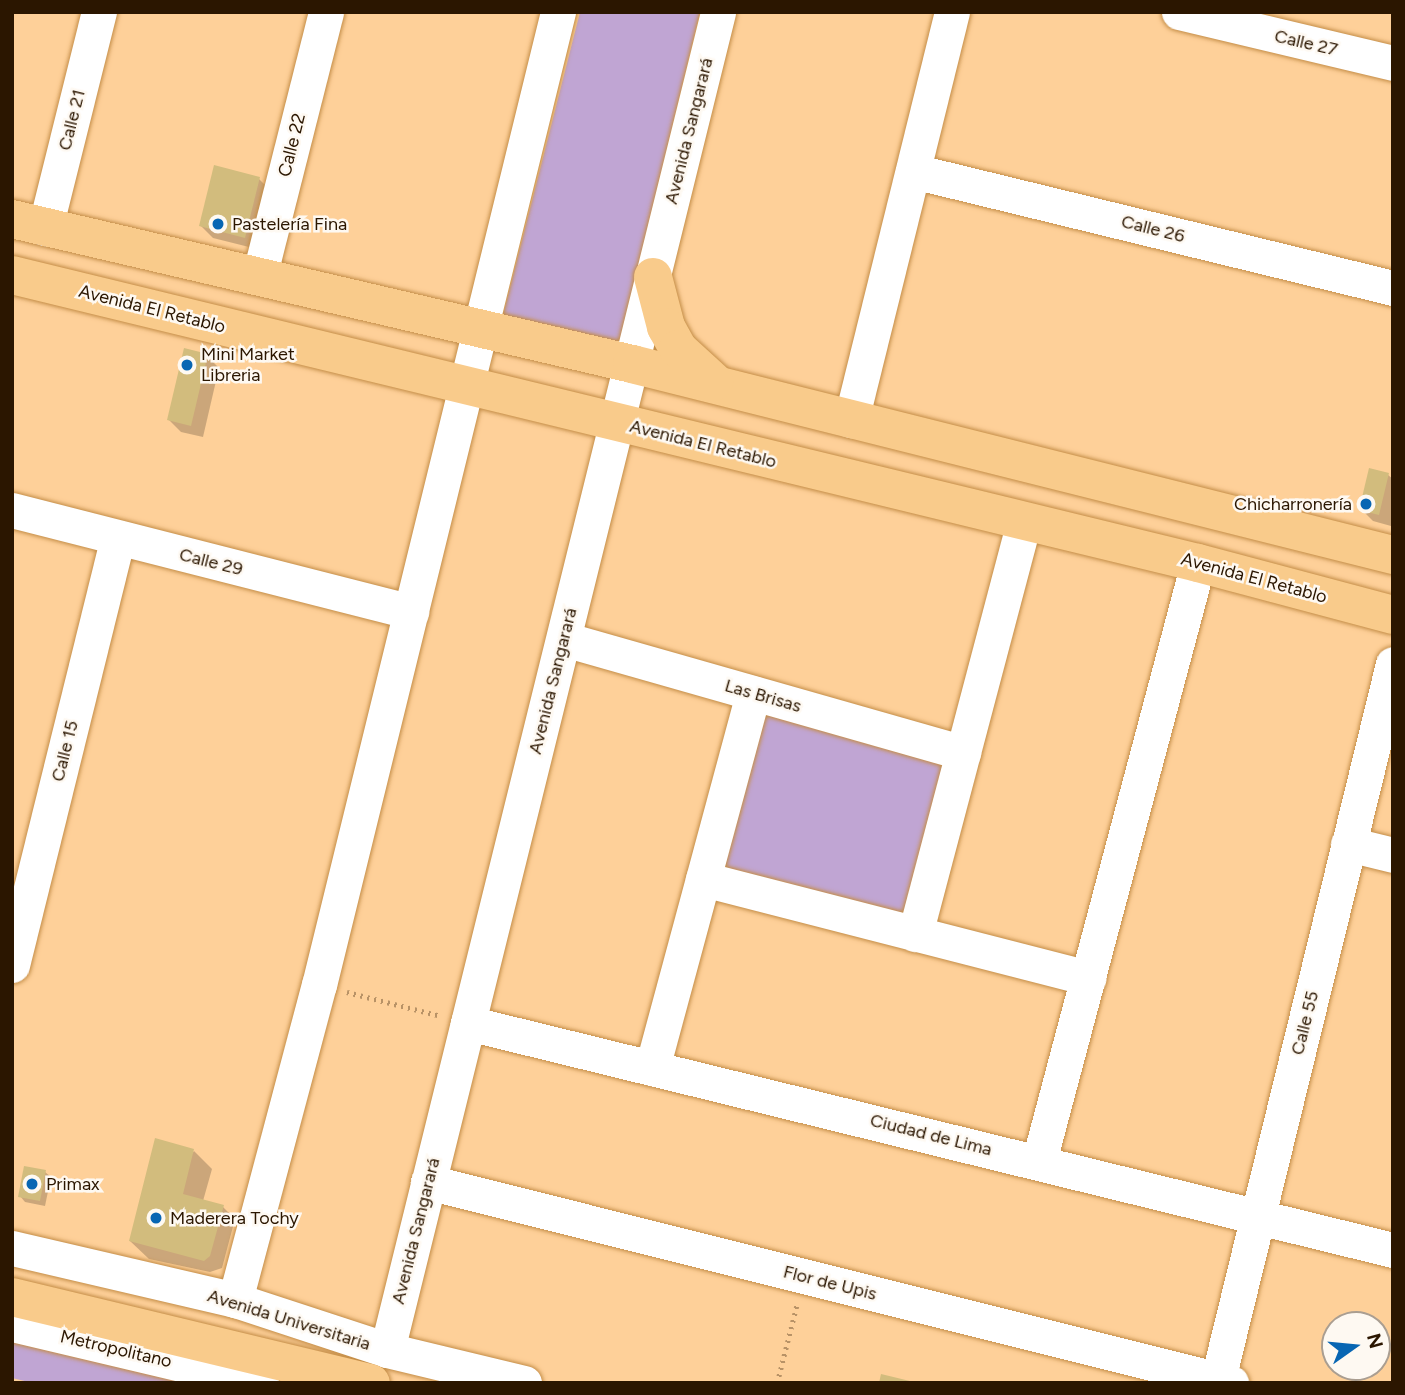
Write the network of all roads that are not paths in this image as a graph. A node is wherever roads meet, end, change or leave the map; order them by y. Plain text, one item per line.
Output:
1 (99, 12) edge
2 (326, 12) edge
3 (558, 12) edge
4 (718, 12) edge
5 (952, 12) edge
6 (1179, 12) edge
7 (1393, 64) edge
8 (913, 171) junction
9 (29, 224) edge
10 (12, 275) edge
11 (259, 277) junction
12 (653, 277) junction
13 (1393, 288) edge
14 (481, 327) junction
15 (632, 364) junction
16 (466, 387) junction
17 (721, 387) junction
18 (851, 420) junction
19 (617, 423) junction
20 (12, 510) edge
21 (1024, 522) junction
22 (118, 538) junction
23 (1393, 555) edge
24 (1198, 563) junction
25 (411, 612) junction
26 (1393, 615) edge
27 (564, 639) junction
28 (1393, 664) edge
29 (753, 693) junction
30 (963, 752) junction
31 (1348, 844) junction
32 (1393, 855) edge
33 (703, 879) junction
34 (915, 934) junction
35 (12, 965) edge
36 (1088, 978) junction
37 (468, 1023) junction
38 (652, 1068) junction
39 (1039, 1161) junction
40 (428, 1182) junction
41 (1257, 1216) junction
42 (12, 1248) edge
43 (1393, 1250) edge
44 (12, 1297) edge
45 (234, 1300) junction
46 (12, 1324) edge
47 (379, 1366) edge
48 (1222, 1382) edge
49 (261, 1383) edge
50 (524, 1383) edge

1 - 9 street, Calle 21
2 - 11 street, Calle 22
3 - 14 street
4 - 12 street, Avenida Sangarará
5 - 8 street
6 - 7 street, Calle 27
8 - 13 street, Calle 26
8 - 18 street
9 - 11 main road
10 - 16 main road, Avenida El Retablo
11 - 14 main road
12 - 15 street, Avenida Sangarará
12 - 17 main road
14 - 15 main road
14 - 16 street
15 - 17 main road
15 - 19 street, Avenida Sangarará
16 - 19 main road, Avenida El Retablo
16 - 25 street
17 - 18 main road
18 - 23 main road
19 - 21 main road, Avenida El Retablo
19 - 27 street, Avenida Sangarará
20 - 22 street, Calle 29
21 - 24 main road, Avenida El Retablo
21 - 30 street
22 - 25 street, Calle 29
22 - 35 street, Calle 15
24 - 26 main road, Avenida El Retablo
24 - 36 street
25 - 45 street
27 - 29 street, Las Brisas
27 - 37 street, Avenida Sangarará
28 - 31 street, Calle 55
29 - 30 street, Las Brisas
29 - 33 street
30 - 34 street
31 - 32 street
31 - 41 street, Calle 55
33 - 34 street
33 - 38 street
34 - 36 street
36 - 39 street
37 - 38 street, Ciudad de Lima
37 - 40 street, Avenida Sangarará
38 - 39 street, Ciudad de Lima
39 - 41 street, Ciudad de Lima
40 - 47 street, Avenida Sangarará
40 - 48 street, Flor de Upis
41 - 43 street, Ciudad de Lima
41 - 48 street, Calle 55
42 - 45 street, Avenida Universitaria
44 - 47 main road, Avenida Universitaria
45 - 47 street, Avenida Universitaria
46 - 49 street, Metropolitano
47 - 50 street, Avenida Universitaria

